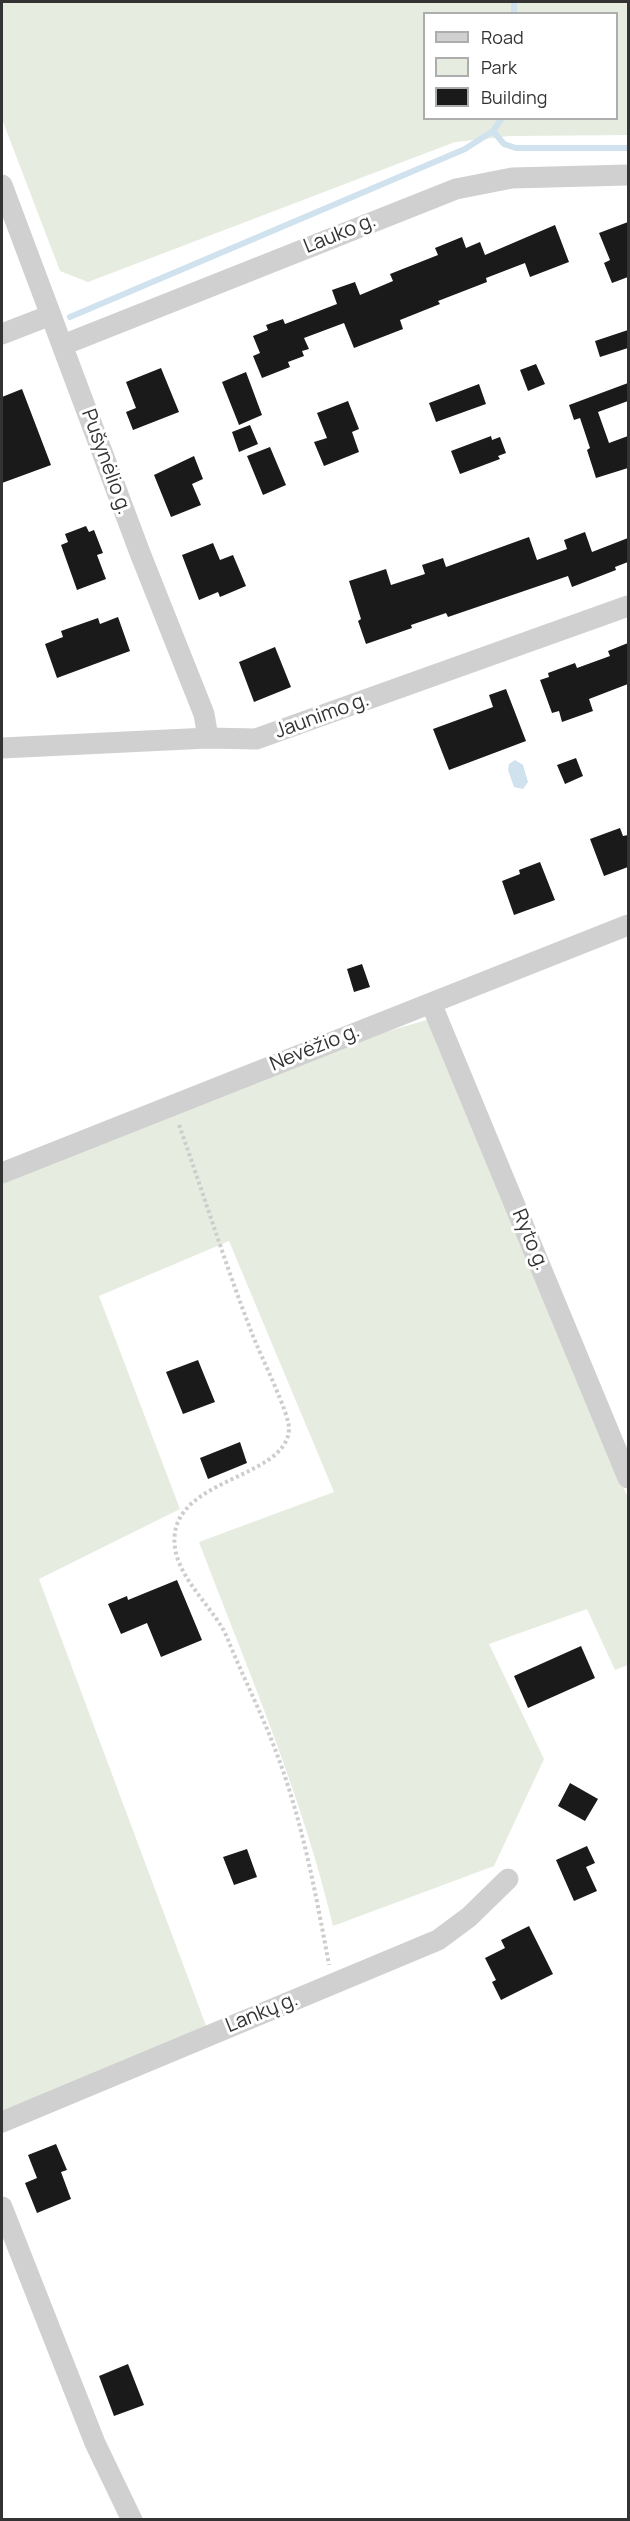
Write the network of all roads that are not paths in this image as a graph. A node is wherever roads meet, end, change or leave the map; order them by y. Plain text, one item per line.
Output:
1 (628, 175) edge
2 (2, 185) edge
3 (51, 315) junction
4 (2, 334) edge
5 (63, 345) junction
6 (628, 606) edge
7 (208, 738) junction
8 (2, 748) edge
9 (628, 925) edge
10 (431, 1003) junction
11 (2, 1173) edge
12 (628, 1478) edge
13 (508, 1879) dead end
14 (2, 2122) edge
15 (2, 2207) edge
16 (132, 2520) edge

1 - 5 street, Lauko g.
2 - 3 street, Pušynėlio g.
3 - 4 street
3 - 5 street, Pušynėlio g.
5 - 7 street, Pušynėlio g.
6 - 7 street, Jaunimo g.
7 - 8 street, Jaunimo g.
9 - 10 street, Nevėžio g.
10 - 11 street, Nevėžio g.
10 - 12 street, Ryto g.
13 - 14 street, Lankų g.
15 - 16 street

